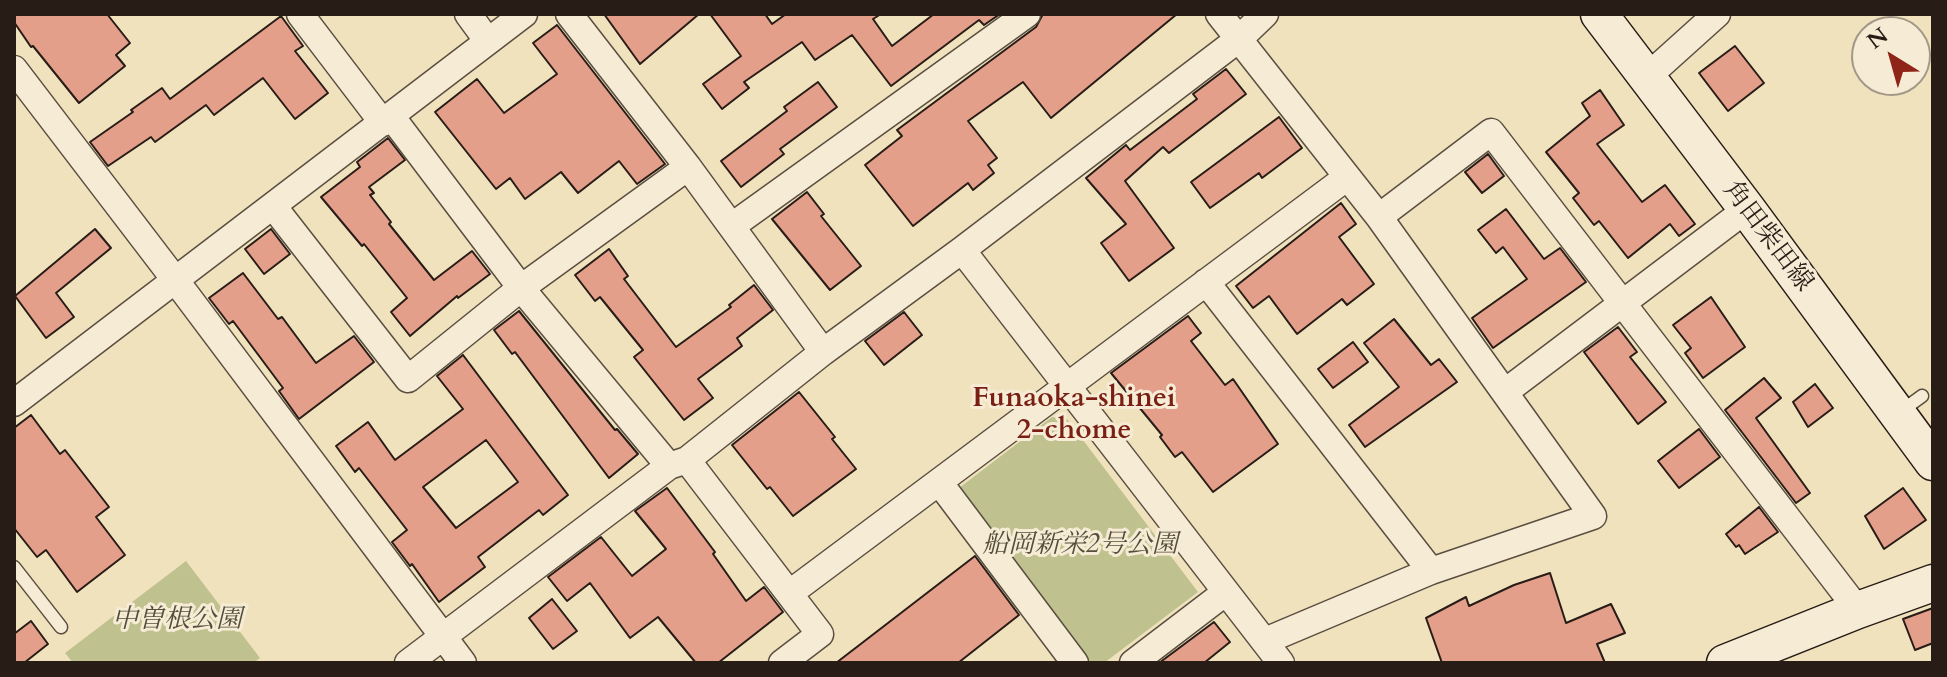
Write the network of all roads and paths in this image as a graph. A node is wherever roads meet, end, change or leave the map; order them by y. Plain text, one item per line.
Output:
1 (300, 14) edge
2 (468, 14) edge
3 (524, 14) edge
4 (569, 14) edge
5 (1027, 14) edge
6 (1219, 14) edge
7 (1265, 14) edge
8 (1599, 14) edge
9 (1717, 14) edge
10 (1240, 38) junction
11 (487, 40) junction
12 (14, 69) edge
13 (1647, 77) junction
14 (387, 120) junction
15 (688, 167) junction
16 (1346, 178) junction
17 (273, 206) junction
18 (1747, 209) junction
19 (1379, 217) junction
20 (732, 226) junction
21 (962, 250) junction
22 (176, 281) junction
23 (1206, 282) junction
24 (521, 288) junction
25 (1621, 303) junction
26 (823, 352) junction
27 (1068, 384) junction
28 (1505, 392) junction
29 (14, 403) edge
30 (1933, 462) edge
31 (678, 463) junction
32 (939, 482) junction
33 (14, 567) edge
34 (1431, 571) junction
35 (1933, 583) edge
36 (1226, 592) junction
37 (790, 593) junction
38 (1858, 610) junction
39 (61, 627) dead end
40 (443, 636) junction
41 (1265, 641) junction
42 (408, 663) edge
43 (463, 663) edge
44 (782, 663) edge
45 (1075, 663) edge
46 (1133, 663) edge
47 (1281, 663) edge
48 (1725, 663) edge

1 - 14 street
2 - 11 street
3 - 11 street
4 - 15 street
5 - 20 street
6 - 10 street
7 - 10 street
8 - 13 main road, 角田柴田線
9 - 13 street
10 - 16 street
10 - 21 street
11 - 14 street
12 - 22 street
13 - 18 main road, 角田柴田線
14 - 17 street
14 - 24 street
15 - 20 street
15 - 24 street
16 - 19 street
16 - 23 street
17 - 22 street
17 - 24 street
18 - 25 street
18 - 30 main road, 角田柴田線
19 - 25 street
19 - 28 street
20 - 26 street
21 - 26 street
21 - 27 street
22 - 29 street
22 - 40 street
23 - 27 street
23 - 34 street
24 - 31 street
25 - 28 street
25 - 38 street
26 - 31 street
27 - 32 street
27 - 36 street
28 - 34 street
31 - 37 street
31 - 40 street
32 - 37 street
32 - 45 street
33 - 39 lane
34 - 41 street
35 - 38 main road
36 - 41 street
36 - 46 street
37 - 44 street
38 - 48 main road
40 - 42 street
40 - 43 street
41 - 47 street

